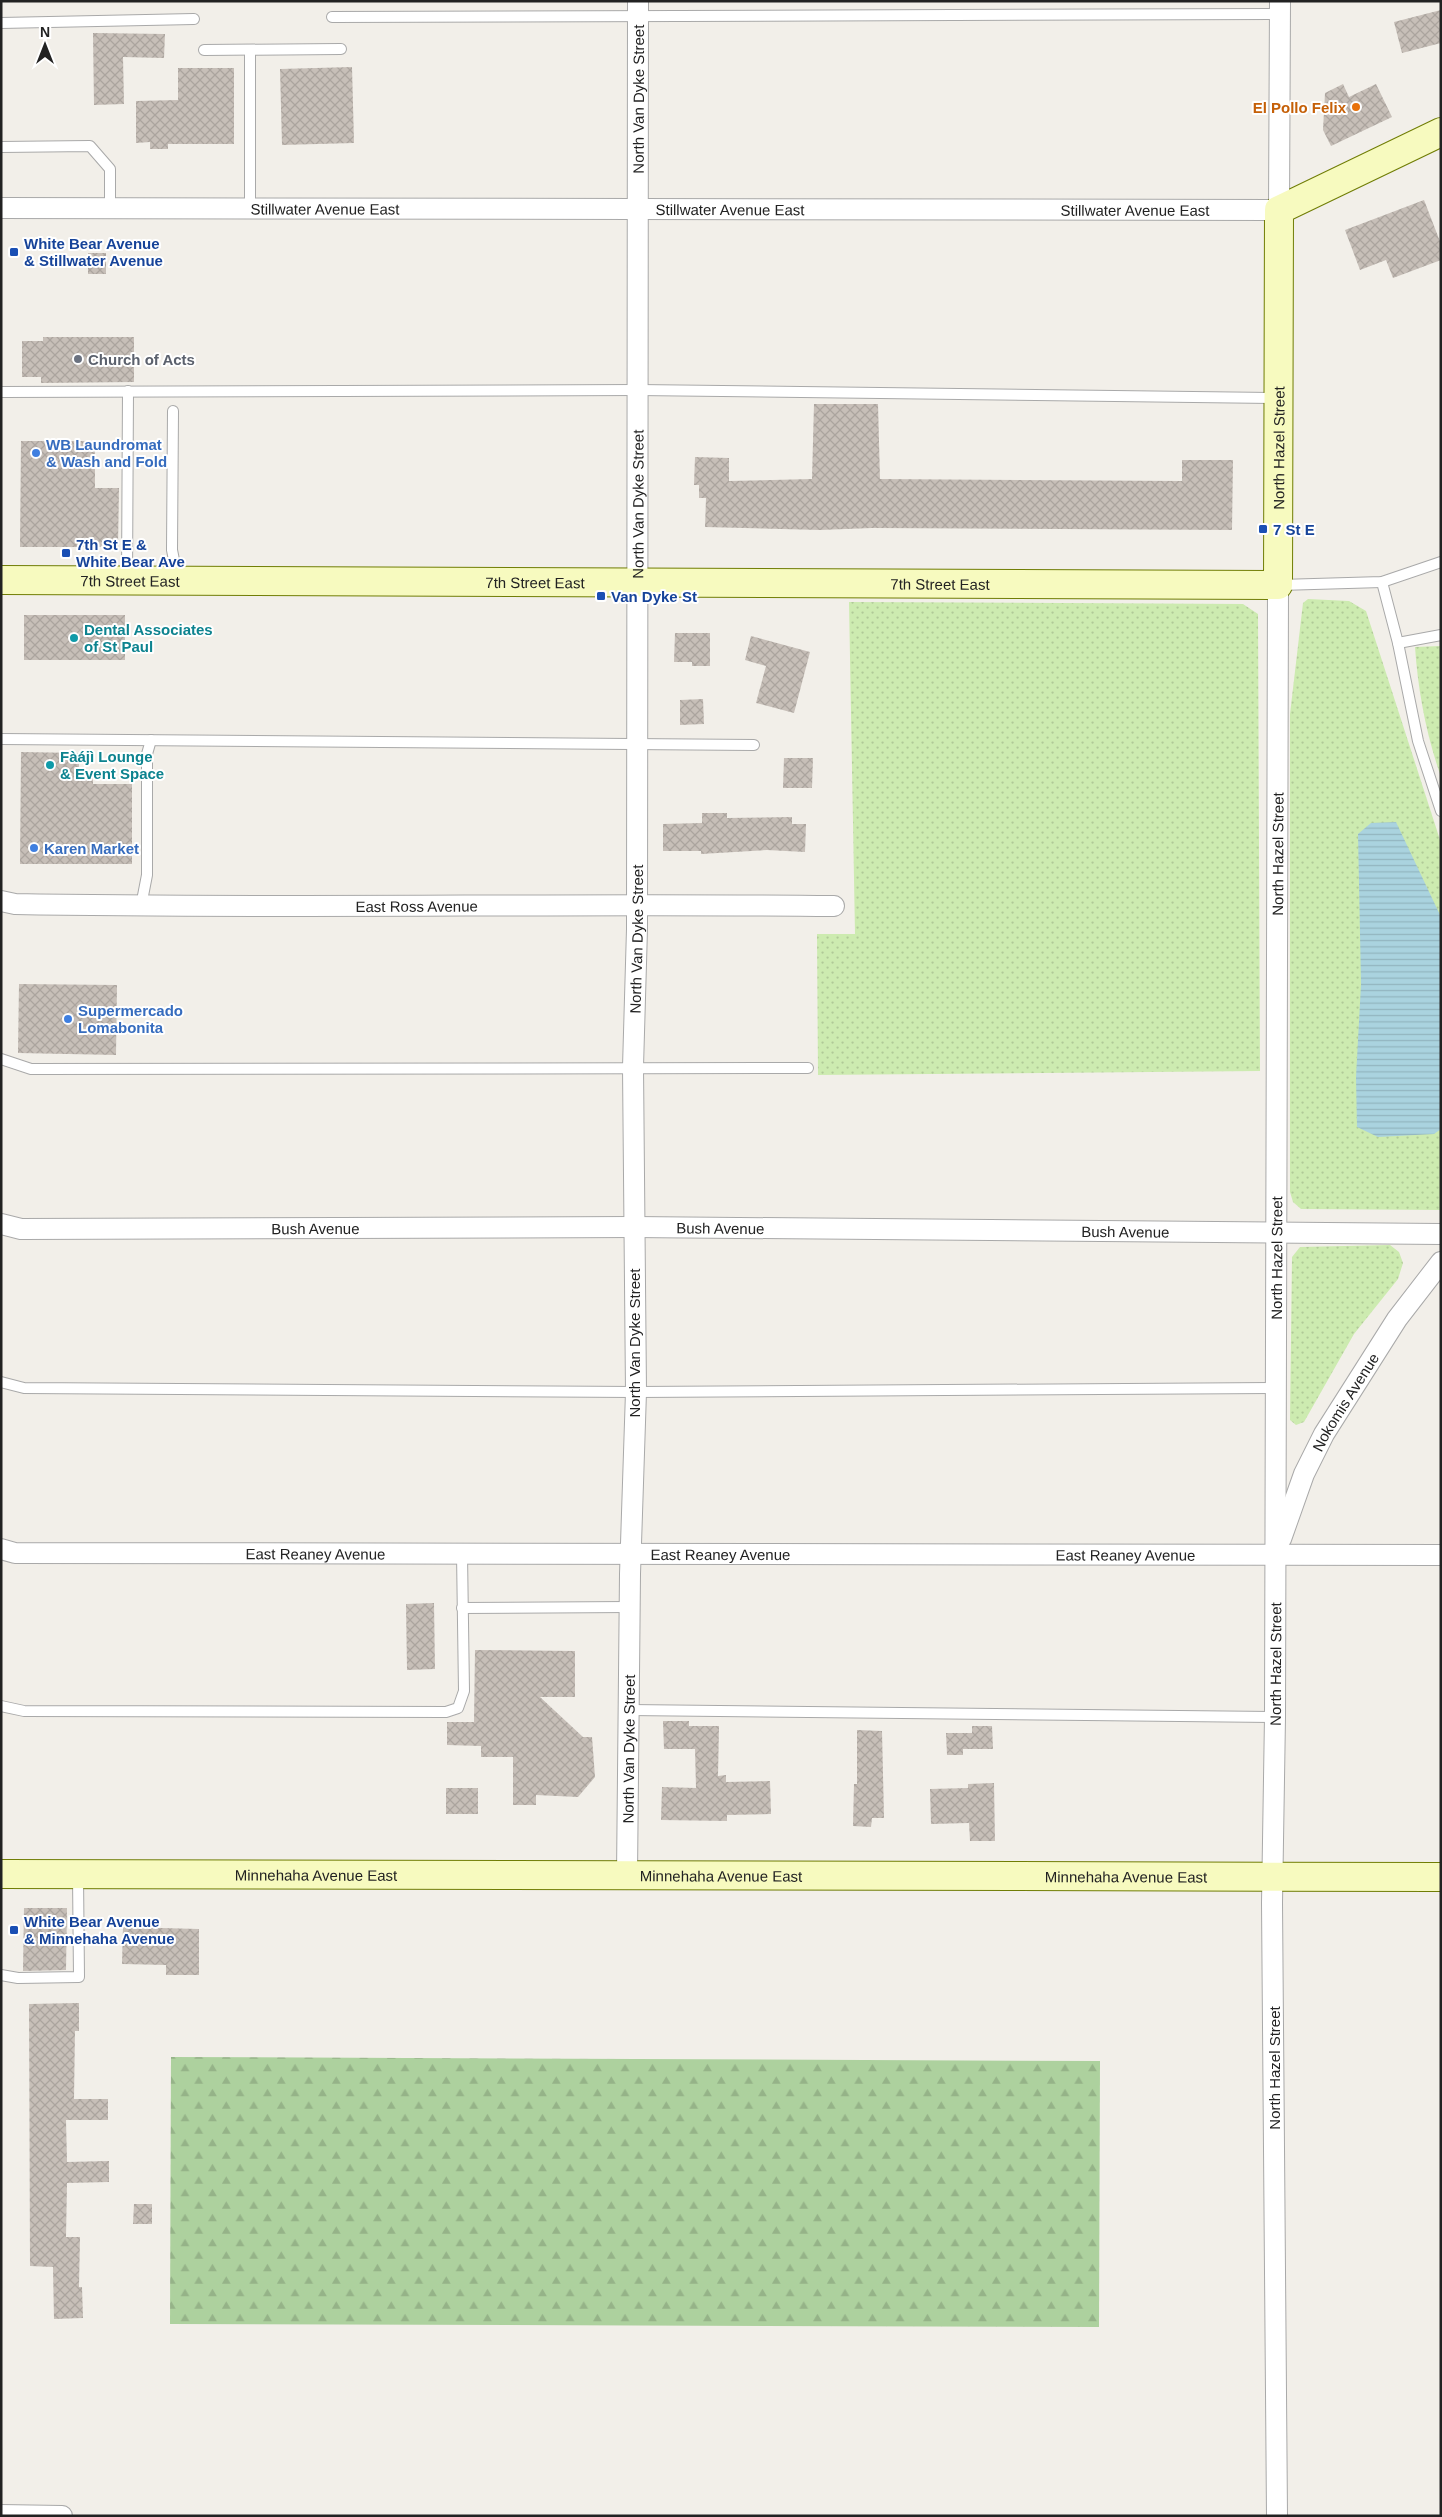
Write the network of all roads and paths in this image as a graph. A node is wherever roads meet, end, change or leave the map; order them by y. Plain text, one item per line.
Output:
1 (1280, 8) edge
2 (638, 10) edge
3 (332, 17) dead end
4 (194, 19) dead end
5 (1, 23) edge
6 (340, 49) dead end
7 (204, 50) dead end
8 (250, 50) junction
9 (1441, 132) edge
10 (1, 147) edge
11 (1, 208) edge
12 (110, 208) junction
13 (250, 208) junction
14 (638, 208) junction
15 (1279, 210) junction
16 (638, 390) junction
17 (1, 392) edge
18 (128, 392) junction
19 (1279, 398) junction
20 (173, 411) dead end
21 (1441, 562) edge
22 (1, 580) edge
23 (127, 581) junction
24 (178, 581) junction
25 (1382, 582) junction
26 (637, 584) junction
27 (1278, 585) junction
28 (1441, 634) edge
29 (1398, 643) junction
30 (1, 739) edge
31 (151, 740) junction
32 (637, 744) junction
33 (754, 745) dead end
34 (1441, 812) edge
35 (1, 901) edge
36 (637, 904) junction
37 (141, 906) junction
38 (834, 906) dead end
39 (1, 1059) edge
40 (633, 1068) junction
41 (808, 1068) dead end
42 (1, 1224) edge
43 (634, 1227) junction
44 (1277, 1234) junction
45 (1441, 1234) edge
46 (1441, 1262) edge
47 (1, 1382) edge
48 (1276, 1388) junction
49 (636, 1392) junction
50 (1, 1549) edge
51 (462, 1554) junction
52 (631, 1554) junction
53 (1276, 1555) junction
54 (1441, 1555) edge
55 (630, 1607) junction
56 (462, 1608) junction
57 (1, 1706) edge
58 (629, 1710) junction
59 (1275, 1717) junction
60 (1, 1874) edge
61 (78, 1874) junction
62 (627, 1875) junction
63 (1272, 1877) junction
64 (1441, 1877) edge
65 (1, 1976) edge
66 (1, 2515) edge
67 (62, 2516) edge
68 (1277, 2516) edge

1 - 2 lane
1 - 15 street, North Hazel Street
2 - 3 lane
2 - 14 street, North Van Dyke Street
4 - 5 lane
6 - 8 lane
7 - 8 lane
8 - 13 lane
9 - 15 street, Stillwater Avenue East
10 - 12 lane
11 - 12 street, Stillwater Avenue East
12 - 13 street, Stillwater Avenue East
13 - 14 street, Stillwater Avenue East
14 - 15 street, Stillwater Avenue East
14 - 16 street, North Van Dyke Street
15 - 19 street, North Hazel Street
16 - 18 lane
16 - 19 lane
16 - 26 street, North Van Dyke Street
17 - 18 lane
18 - 23 lane
19 - 27 street, North Hazel Street
20 - 24 lane
21 - 25 lane
22 - 23 street, 7th Street East
23 - 24 street, 7th Street East
24 - 26 street, 7th Street East
25 - 27 lane
25 - 29 lane
26 - 27 street, 7th Street East
26 - 32 street, North Van Dyke Street
27 - 44 street, North Hazel Street
28 - 29 lane
29 - 34 lane
30 - 31 lane
31 - 32 lane
31 - 37 lane
32 - 33 lane
32 - 36 street, North Van Dyke Street
35 - 37 street, East Ross Avenue
36 - 37 street, East Ross Avenue
36 - 38 street, East Ross Avenue
36 - 40 street, North Van Dyke Street
39 - 40 lane
40 - 41 lane
40 - 43 street, North Van Dyke Street
42 - 43 street, Bush Avenue
43 - 44 street, Bush Avenue
43 - 49 street, North Van Dyke Street
44 - 45 street, Bush Avenue
44 - 48 street, North Hazel Street
46 - 53 street, Nokomis Avenue
47 - 49 lane
48 - 49 lane
48 - 53 street, North Hazel Street
49 - 52 street, North Van Dyke Street
50 - 51 street, East Reaney Avenue
51 - 52 street, East Reaney Avenue
51 - 56 lane
52 - 53 street, East Reaney Avenue
52 - 55 street, North Van Dyke Street
53 - 54 street, East Reaney Avenue
53 - 59 street, North Hazel Street
55 - 56 lane
55 - 58 street, North Van Dyke Street
56 - 57 lane
58 - 59 lane
58 - 62 street, North Van Dyke Street
59 - 63 street, North Hazel Street
60 - 61 street, Minnehaha Avenue East
61 - 62 street, Minnehaha Avenue East
61 - 65 lane
62 - 63 street, Minnehaha Avenue East
63 - 64 street, Minnehaha Avenue East
63 - 68 street, North Hazel Street
66 - 67 street

